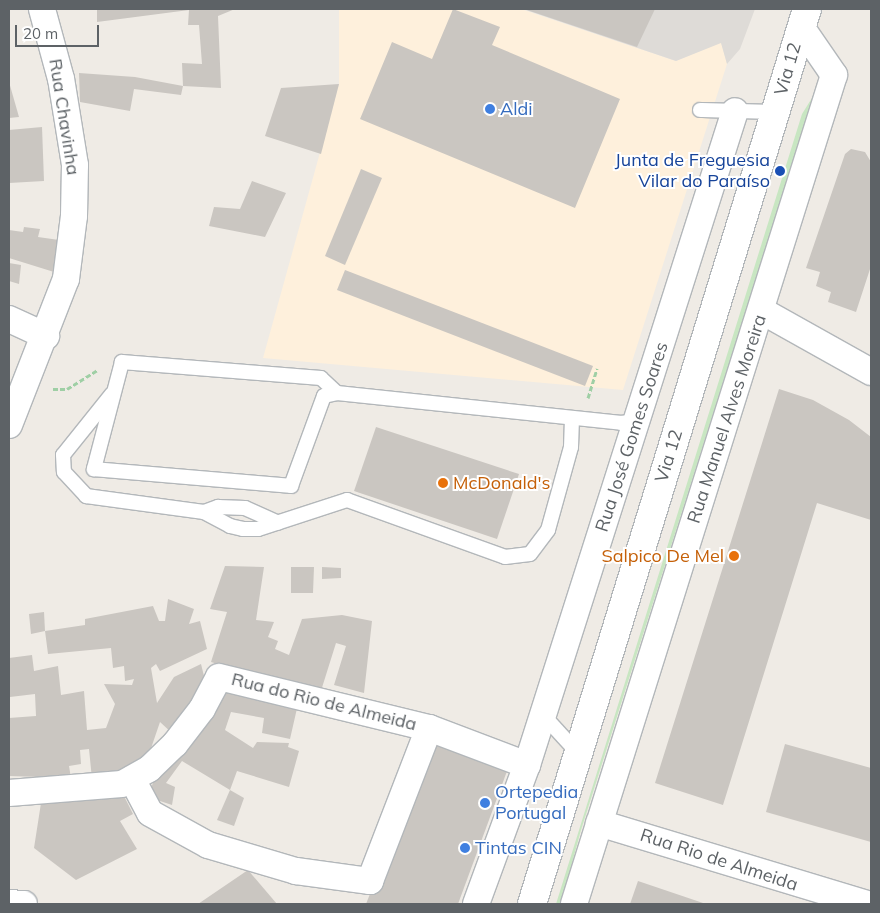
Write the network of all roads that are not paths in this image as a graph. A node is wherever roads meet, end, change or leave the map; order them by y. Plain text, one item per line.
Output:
1 (42, 9) edge
2 (804, 18) edge
3 (700, 110) dead end
4 (735, 111) junction
5 (776, 112) junction
6 (762, 311) junction
7 (9, 319) edge
8 (46, 336) junction
9 (871, 372) edge
10 (114, 392) junction
11 (337, 394) junction
12 (572, 418) junction
13 (637, 421) junction
14 (9, 425) edge
15 (204, 512) junction
16 (278, 522) junction
17 (543, 715) junction
18 (429, 728) junction
19 (578, 753) junction
20 (527, 765) junction
21 (132, 779) junction
22 (9, 793) edge
23 (599, 823) junction
24 (9, 903) edge
25 (24, 904) edge
26 (476, 904) edge
27 (532, 904) edge
28 (574, 904) edge
29 (867, 904) edge

1 - 8 street, Rua Chavinha
2 - 5 main road, Via 12
2 - 6 street, Rua Manuel Alves Moreira
3 - 4 lane
4 - 5 lane
4 - 13 street, Rua José Gomes Soares
5 - 19 main road, Via 12
6 - 9 street
6 - 23 street, Rua Manuel Alves Moreira
7 - 8 street
8 - 14 street, Rua Chavinha
10 - 11 lane
10 - 11 lane
10 - 15 lane
11 - 12 lane
12 - 13 lane
12 - 16 lane
13 - 17 street, Rua José Gomes Soares
15 - 16 lane
15 - 16 lane
17 - 19 lane
17 - 20 street, Rua José Gomes Soares
18 - 20 street, Rua do Rio de Almeida
18 - 21 street, Rua do Rio de Almeida
18 - 21 street, Rua do Rio de Almeida
19 - 27 main road, Via 12
20 - 26 street, Rua José Gomes Soares
21 - 22 street
23 - 28 street, Rua Manuel Alves Moreira
23 - 29 street, Rua Rio de Almeida
24 - 25 street

